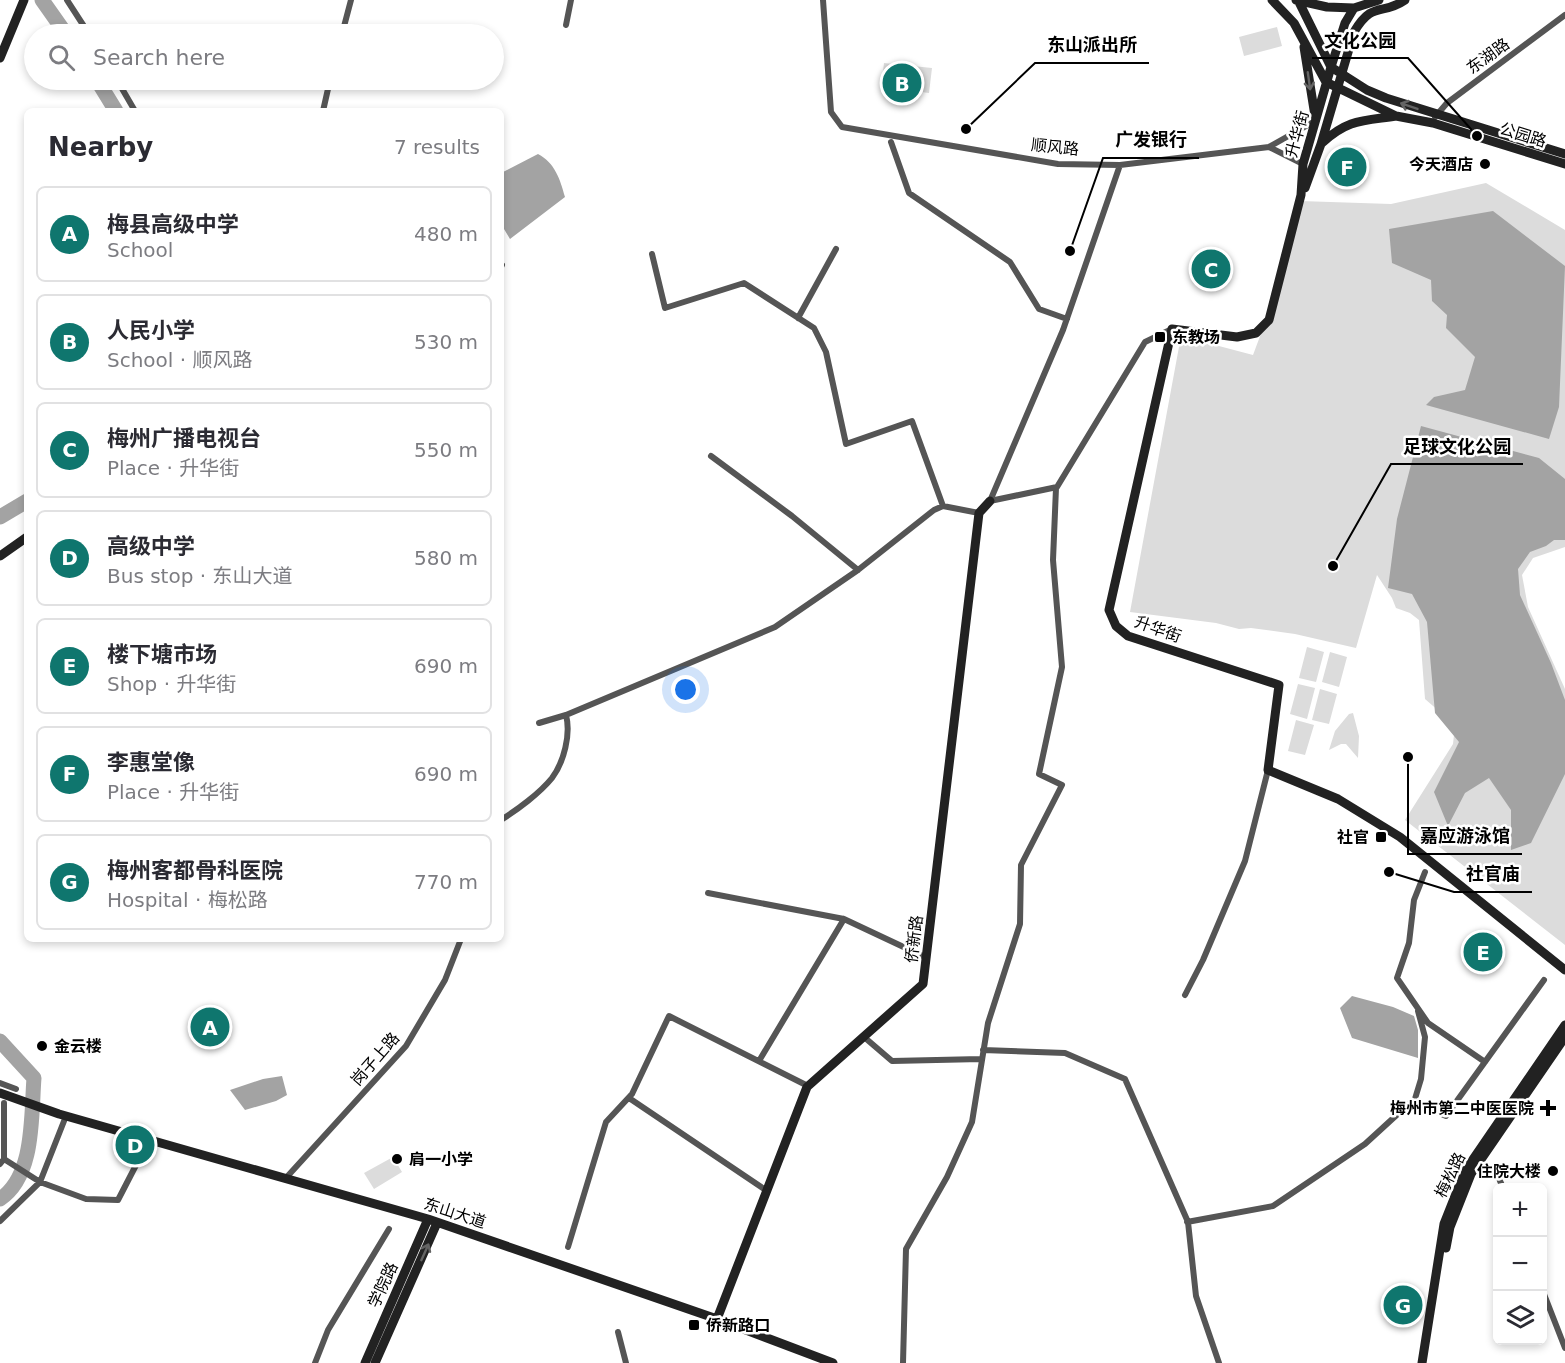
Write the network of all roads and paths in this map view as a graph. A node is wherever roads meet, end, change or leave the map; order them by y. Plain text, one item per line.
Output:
1 (24, 0) edge
2 (67, 0) edge
3 (351, 0) edge
4 (571, 0) edge
5 (822, 0) edge
6 (1272, 0) edge
7 (1298, 0) edge
8 (1379, 0) edge
9 (1406, 0) edge
10 (1354, 8) junction
11 (1565, 15) edge
12 (83, 24) edge
13 (345, 24) edge
14 (566, 25) dead end
15 (1304, 42) junction
16 (0, 58) edge
17 (1331, 67) junction
18 (1342, 74) junction
19 (1326, 82) junction
20 (1338, 87) junction
21 (123, 90) edge
22 (327, 90) edge
23 (133, 108) edge
24 (323, 108) edge
25 (1396, 116) junction
26 (1435, 119) junction
27 (1315, 121) junction
28 (891, 142) dead end
29 (1321, 144) junction
30 (1269, 147) junction
31 (1565, 154) edge
32 (1303, 164) junction
33 (1565, 164) edge
34 (1120, 165) junction
35 (1301, 195) junction
36 (836, 249) dead end
37 (652, 254) dead end
38 (798, 318) junction
39 (1067, 319) junction
40 (1172, 329) junction
41 (711, 456) dead end
42 (1056, 488) junction
43 (990, 501) junction
44 (943, 506) junction
45 (979, 513) junction
46 (24, 539) edge
47 (0, 556) edge
48 (858, 570) junction
49 (566, 715) junction
50 (539, 723) dead end
51 (1268, 770) junction
52 (504, 818) edge
53 (1425, 872) dead end
54 (708, 893) dead end
55 (844, 919) junction
56 (459, 942) edge
57 (927, 958) junction
58 (1565, 970) edge
59 (1544, 980) dead end
60 (1185, 995) dead end
61 (1416, 1007) junction
62 (1565, 1025) edge
63 (864, 1037) junction
64 (1565, 1037) edge
65 (983, 1050) junction
66 (981, 1059) junction
67 (759, 1061) junction
68 (1485, 1062) junction
69 (0, 1083) edge
70 (808, 1086) junction
71 (16, 1089) dead end
72 (0, 1093) edge
73 (629, 1098) junction
74 (1414, 1102) junction
75 (4, 1103) dead end
76 (63, 1115) junction
77 (149, 1140) junction
78 (1480, 1161) junction
79 (4, 1162) edge
80 (285, 1179) junction
81 (38, 1180) junction
82 (1501, 1183) edge
83 (767, 1191) junction
84 (0, 1221) edge
85 (432, 1221) junction
86 (1187, 1222) junction
87 (389, 1229) dead end
88 (568, 1246) dead end
89 (1543, 1291) edge
90 (717, 1319) junction
91 (618, 1332) dead end
92 (1565, 1348) edge
93 (315, 1363) edge
94 (365, 1363) edge
95 (375, 1363) edge
96 (626, 1363) edge
97 (833, 1363) edge
98 (903, 1363) edge
99 (1219, 1363) edge
100 (1422, 1363) edge
101 (1427, 1363) edge

1 - 16 street
2 - 12 street
3 - 13 street
4 - 14 street
5 - 34 street, 顺风路
6 - 15 street
7 - 10 street
7 - 17 street
8 - 10 street
9 - 18 street, 升华街
10 - 17 street, 升华街
11 - 26 street, 东湖路
15 - 19 street
15 -> 27 street
17 - 18 street, 公园路
17 - 19 street, 升华街
18 - 20 street, 升华街
26 -> 18 street, 公园路
19 - 20 street, 公园路
19 - 27 street, 升华街
20 - 25 street, 公园路
20 - 29 street, 升华街
21 - 23 street
22 - 24 street
25 - 26 street, 公园路
25 - 29 street
26 - 31 street, 公园路
26 - 33 street, 公园路
27 - 30 street, 顺风路
27 - 32 street, 升华街
28 - 39 street
29 - 35 street, 升华街
30 - 32 street
30 - 34 street, 顺风路
32 - 35 street, 升华街
34 - 39 street
35 - 40 street, 升华街
36 - 38 street
37 - 38 street
38 - 44 street
39 - 43 street
40 - 42 street
40 - 51 street, 升华街
41 - 48 street
42 - 43 street
42 - 65 street
43 - 45 street
44 - 45 street
44 - 48 street
45 - 57 street, 侨新路
46 - 47 street
48 - 49 street
49 - 50 street
49 - 52 street
51 - 58 street
51 - 60 street
53 - 61 street
54 - 55 street
55 - 57 street
55 - 67 street
56 - 80 street, 岗子上路
57 - 63 street, 侨新路
59 - 68 street
61 - 68 street
61 - 74 street
62 - 100 street, 梅松路
63 - 66 street
63 - 70 street, 侨新路
64 - 78 street, 梅松路
65 - 66 street
65 - 86 street
66 - 98 street
67 - 70 street
67 - 73 street
68 - 74 street
69 - 71 street
70 - 83 street, 侨新路
72 - 76 street, 东山大道
73 - 83 street
73 - 88 street
74 - 86 street
75 - 79 street
76 - 77 street, 东山大道
76 - 81 street
77 - 80 street, 东山大道
77 - 81 street
78 - 82 street
78 - 101 street, 梅松路
79 - 81 street
80 - 85 street, 东山大道
81 - 84 street
83 - 90 street, 侨新路
85 - 90 street, 东山大道
85 - 94 street, 学院路
95 -> 85 street, 学院路
86 - 99 street
87 - 93 street
89 - 92 street
90 - 97 street, 东山大道
91 - 96 street

